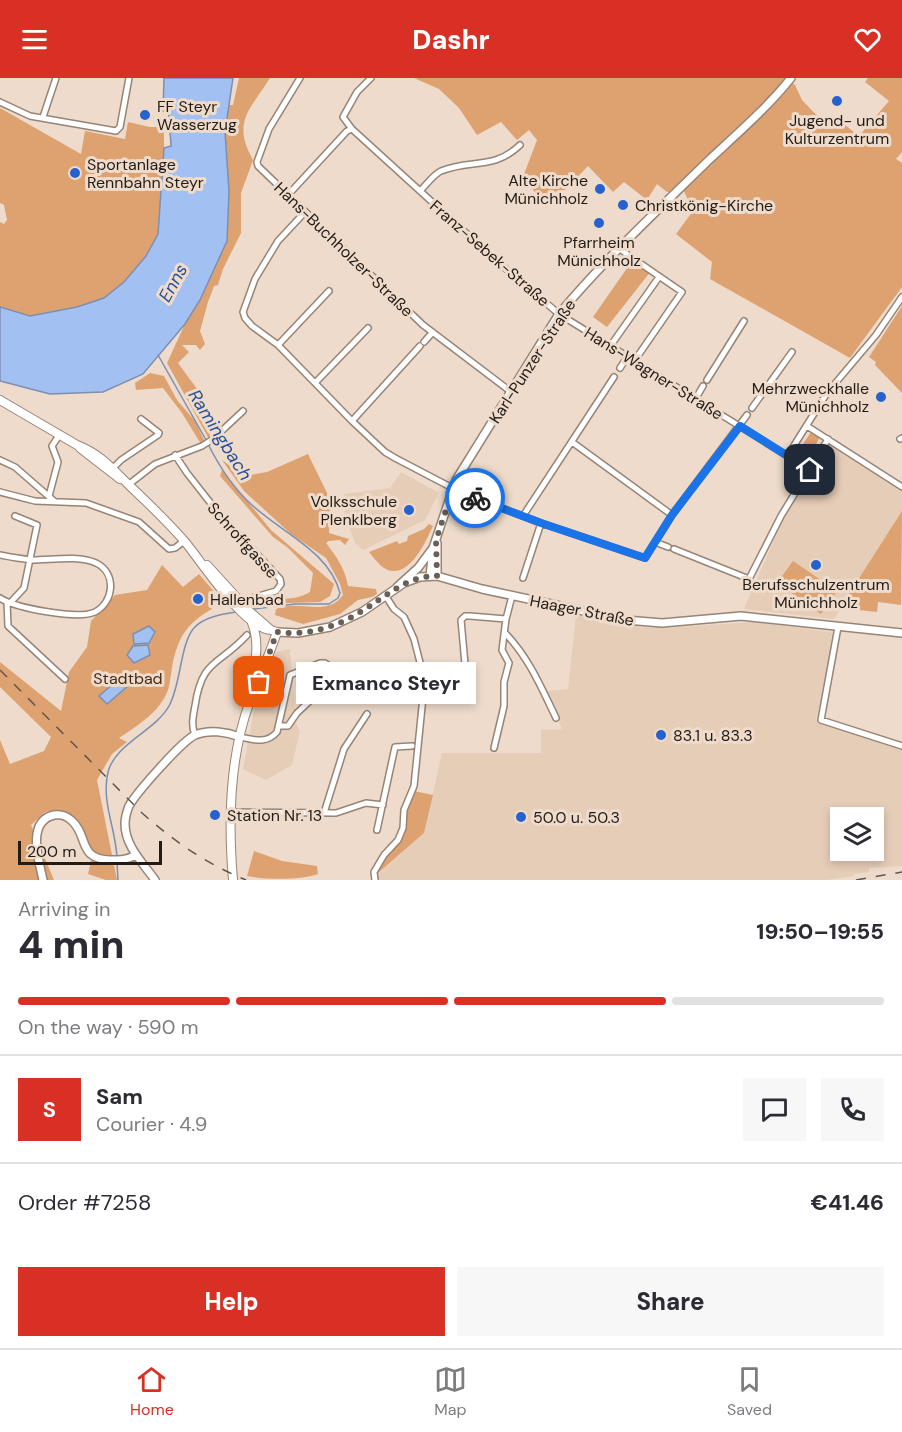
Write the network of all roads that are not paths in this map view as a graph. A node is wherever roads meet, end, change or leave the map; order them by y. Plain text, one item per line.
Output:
1 (56, 78) edge
2 (129, 78) edge
3 (300, 78) edge
4 (371, 78) edge
5 (791, 78) edge
6 (0, 102) edge
7 (43, 117) junction
8 (352, 129) junction
9 (520, 145) dead end
10 (420, 191) junction
11 (288, 195) junction
12 (305, 212) junction
13 (634, 259) dead end
14 (659, 277) junction
15 (329, 291) dead end
16 (902, 297) edge
17 (559, 314) junction
18 (744, 321) dead end
19 (368, 328) dead end
20 (432, 333) junction
21 (278, 345) junction
22 (611, 345) junction
23 (792, 352) dead end
24 (628, 356) junction
25 (635, 360) junction
26 (620, 368) dead end
27 (614, 377) dead end
28 (707, 380) dead end
29 (315, 383) junction
30 (703, 386) dead end
31 (510, 391) junction
32 (696, 398) junction
33 (0, 400) edge
34 (0, 405) edge
35 (11, 408) junction
36 (752, 408) dead end
37 (243, 411) dead end
38 (747, 415) dead end
39 (141, 419) dead end
40 (352, 421) junction
41 (740, 426) junction
42 (807, 426) junction
43 (60, 434) junction
44 (828, 439) junction
45 (572, 442) junction
46 (175, 455) junction
47 (788, 455) junction
48 (0, 460) edge
49 (112, 470) junction
50 (810, 470) junction
51 (128, 484) junction
52 (902, 487) edge
53 (453, 489) junction
54 (0, 492) edge
55 (49, 496) junction
56 (54, 501) junction
57 (672, 515) junction
58 (15, 516) dead end
59 (524, 516) junction
60 (541, 523) junction
61 (184, 541) junction
62 (655, 542) junction
63 (435, 544) junction
64 (0, 555) edge
65 (30, 560) junction
66 (434, 576) junction
67 (523, 578) dead end
68 (397, 587) junction
69 (385, 595) junction
70 (512, 596) junction
71 (0, 598) edge
72 (9, 603) junction
73 (241, 605) junction
74 (506, 620) junction
75 (251, 622) junction
76 (838, 627) junction
77 (274, 631) junction
78 (505, 633) junction
79 (902, 633) edge
80 (246, 635) dead end
81 (258, 651) junction
82 (65, 679) dead end
83 (468, 697) dead end
84 (250, 702) junction
85 (367, 714) dead end
86 (556, 717) dead end
87 (279, 726) junction
88 (195, 735) junction
89 (240, 737) junction
90 (412, 746) dead end
91 (902, 746) edge
92 (494, 748) dead end
93 (383, 805) junction
94 (231, 812) junction
95 (324, 813) junction
96 (377, 830) dead end
97 (136, 855) junction
98 (43, 880) edge
99 (154, 880) edge
100 (233, 880) edge
101 (375, 880) edge

1 - 7 street
2 - 7 street
3 - 11 street, Hans-Buchholzer-Straße
4 - 8 street
5 - 17 main road, Karl-Punzer-Straße
6 - 7 street
8 - 10 street, Franz-Sebek-Straße
8 - 11 street
9 - 10 street, Franz-Sebek-Straße
10 - 17 street, Franz-Sebek-Straße
11 - 12 street, Hans-Buchholzer-Straße
12 - 20 street, Hans-Buchholzer-Straße
12 - 21 street
13 - 14 street
14 - 22 street
14 - 25 street
15 - 21 street
16 - 42 street
17 - 22 street, Hans-Wagner-Straße
17 - 31 main road, Karl-Punzer-Straße
18 - 28 street
19 - 29 street
20 - 31 street, Hans-Buchholzer-Straße
20 - 40 street
21 - 29 street
22 - 24 street, Hans-Wagner-Straße
23 - 36 street
24 - 25 street, Hans-Wagner-Straße
24 - 26 street
25 - 32 street, Hans-Wagner-Straße
27 - 45 street
29 - 40 street
30 - 32 street
31 - 53 main road, Karl-Punzer-Straße
32 - 41 street, Hans-Wagner-Straße
33 - 35 main road
34 - 35 main road
35 - 43 main road
37 - 46 street
38 - 41 street
39 - 49 street
40 - 53 street
41 - 47 street, Hans-Wagner-Straße
41 - 57 street
42 - 44 street
42 - 47 street
43 - 49 main road
43 - 55 street
44 - 50 street
44 - 52 street
45 - 57 street
45 - 59 street
46 - 51 street
46 - 73 street, Schroffgasse
47 - 50 street, Hans-Wagner-Straße
48 - 55 street
49 - 51 main road
50 - 62 street
51 - 61 main road
53 - 59 street
53 - 63 main road, Karl-Punzer-Straße
54 - 56 street
55 - 56 street
56 - 61 street
57 - 62 street
58 - 65 street
59 - 60 street
60 - 62 street
60 - 67 street
61 - 73 main road
63 - 66 main road, Karl-Punzer-Straße
63 - 68 main road, Karl-Punzer-Straße
64 - 65 street
65 - 72 street
65 - 72 street
66 - 68 main road
66 - 70 main road, Haager Straße
68 - 69 main road
69 - 77 main road
69 - 101 street
70 - 74 street
70 - 76 main road, Haager Straße
71 - 72 street
72 - 82 street
73 - 75 main road
73 - 77 main road
74 - 78 street
74 - 83 street
75 - 77 main road
75 - 81 main road
76 - 79 main road, Haager Straße
76 - 91 street
77 - 81 main road
77 - 84 main road
78 - 86 street
78 - 92 street
80 - 88 street
81 - 84 main road
84 - 89 main road
85 - 95 street
87 - 87 street
87 - 89 street
88 - 89 main road
88 - 97 main road
89 - 94 main road
90 - 93 street
93 - 95 street
93 - 96 street
94 - 95 street
94 - 100 main road
97 - 98 main road
97 - 99 main road

